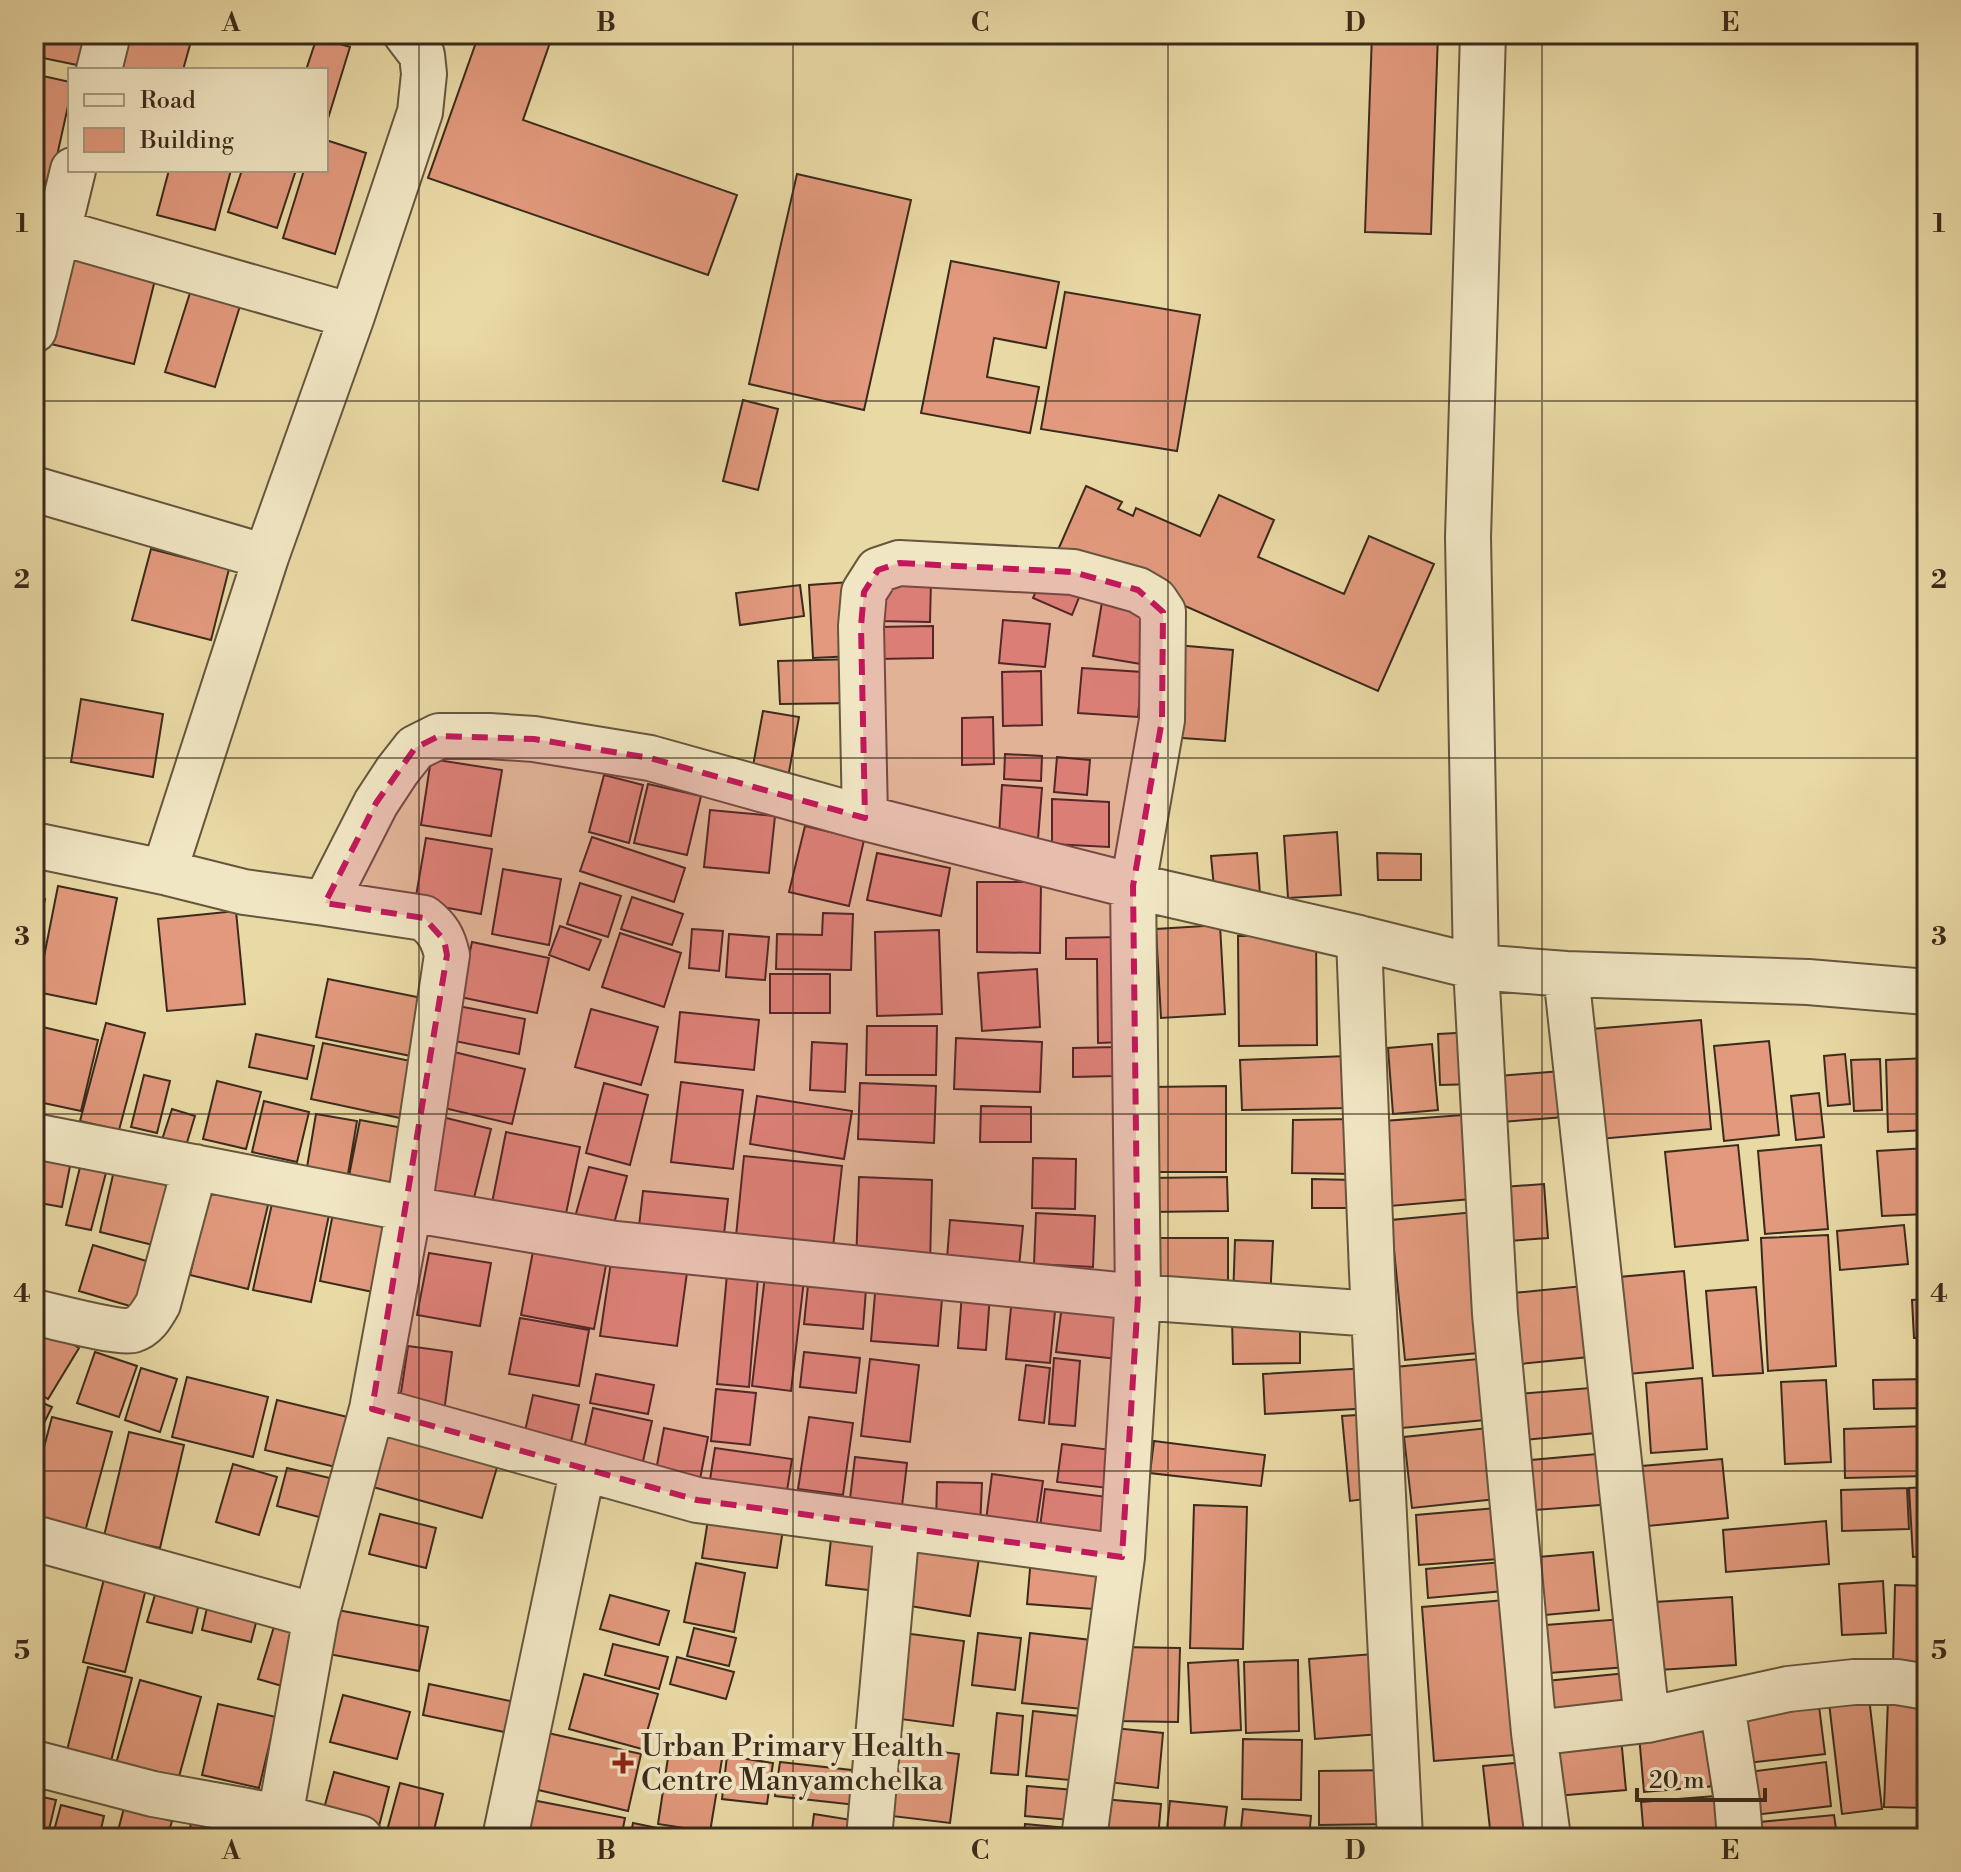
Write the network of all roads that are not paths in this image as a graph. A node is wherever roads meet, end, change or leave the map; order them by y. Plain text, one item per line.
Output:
1 (108, 34) edge
2 (406, 34) edge
3 (1483, 34) edge
4 (100, 68) edge
5 (72, 172) edge
6 (45, 229) edge
7 (352, 316) junction
8 (34, 330) edge
9 (34, 489) edge
10 (266, 557) junction
11 (865, 818) junction
12 (34, 845) edge
13 (164, 872) junction
14 (1133, 886) junction
15 (325, 903) junction
16 (1359, 938) junction
17 (1476, 967) junction
18 (1566, 974) junction
19 (1927, 992) edge
20 (34, 1136) edge
21 (195, 1167) junction
22 (409, 1209) junction
23 (1138, 1297) junction
24 (34, 1312) edge
25 (1374, 1314) junction
26 (372, 1409) junction
27 (583, 1468) junction
28 (897, 1527) junction
29 (34, 1538) edge
30 (1122, 1557) junction
31 (316, 1616) junction
32 (1927, 1687) edge
33 (1722, 1705) junction
34 (1647, 1720) junction
35 (1534, 1733) junction
36 (34, 1763) edge
37 (280, 1817) junction
38 (360, 1838) edge
39 (505, 1838) edge
40 (869, 1838) edge
41 (1084, 1838) edge
42 (1400, 1838) edge
43 (1548, 1838) edge
44 (1740, 1838) edge

1 - 4 street
2 - 7 street
3 - 17 street
5 - 6 street
6 - 7 street
6 - 8 street
7 - 10 street
9 - 10 street
10 - 13 street
11 - 14 street
11 - 14 street
11 - 15 street
12 - 13 street
13 - 15 street
14 - 16 street
14 - 23 street
15 - 22 street
16 - 17 street
16 - 25 street
17 - 18 street
17 - 35 street
18 - 19 street
18 - 34 street
20 - 21 street
21 - 22 street
21 - 24 street
22 - 23 street
22 - 26 street
23 - 25 street
23 - 30 street
25 - 42 street
26 - 27 street
26 - 31 street
27 - 28 street
27 - 39 street
28 - 30 street
28 - 40 street
29 - 31 street
30 - 41 street
31 - 37 street
32 - 33 street
33 - 34 street
33 - 44 street
34 - 35 street
35 - 43 street
36 - 37 street
37 - 38 street

